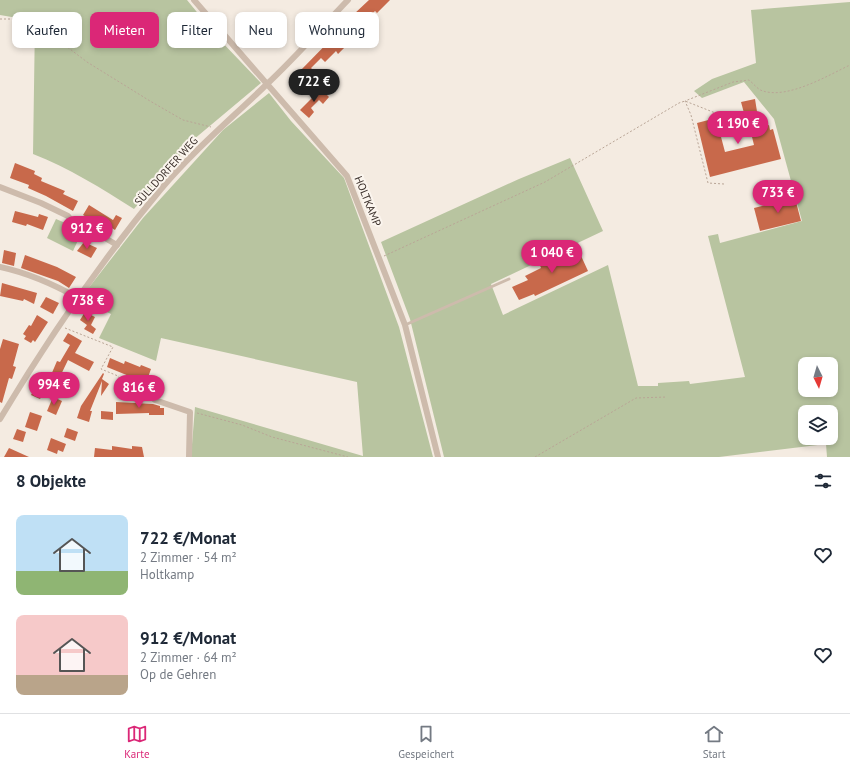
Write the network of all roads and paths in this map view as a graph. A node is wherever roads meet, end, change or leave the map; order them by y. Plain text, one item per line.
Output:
1 (194, 0) edge
2 (348, 0) edge
3 (0, 19) edge
4 (850, 65) edge
5 (267, 84) junction
6 (685, 101) junction
7 (212, 127) dead end
8 (734, 128) dead end
9 (724, 184) dead end
10 (0, 186) edge
11 (117, 245) junction
12 (380, 258) junction
13 (0, 267) edge
14 (509, 279) dead end
15 (78, 298) junction
16 (405, 325) junction
17 (60, 326) junction
18 (124, 386) joint
19 (667, 397) dead end
20 (190, 412) junction
21 (0, 419) edge
22 (188, 457) edge
23 (348, 457) edge
24 (438, 457) edge
25 (535, 457) edge

1 - 5 street, HOLTKAMP
2 - 5 street, SÜLLDORFER WEG
3 - 7 path
4 - 6 path
5 - 11 street, SÜLLDORFER WEG
5 - 12 street, HOLTKAMP
6 - 8 path
6 - 9 path
6 - 12 path
10 - 11 street
11 - 15 street, SÜLLDORFER WEG
12 - 16 street, HOLTKAMP
13 - 15 street
14 - 16 lane
15 - 17 street, SÜLLDORFER WEG
16 - 24 street, HOLTKAMP
17 - 18 path
17 - 21 street, SÜLLDORFER WEG
18 - 20 street
19 - 25 path
20 - 22 street
20 - 23 path

